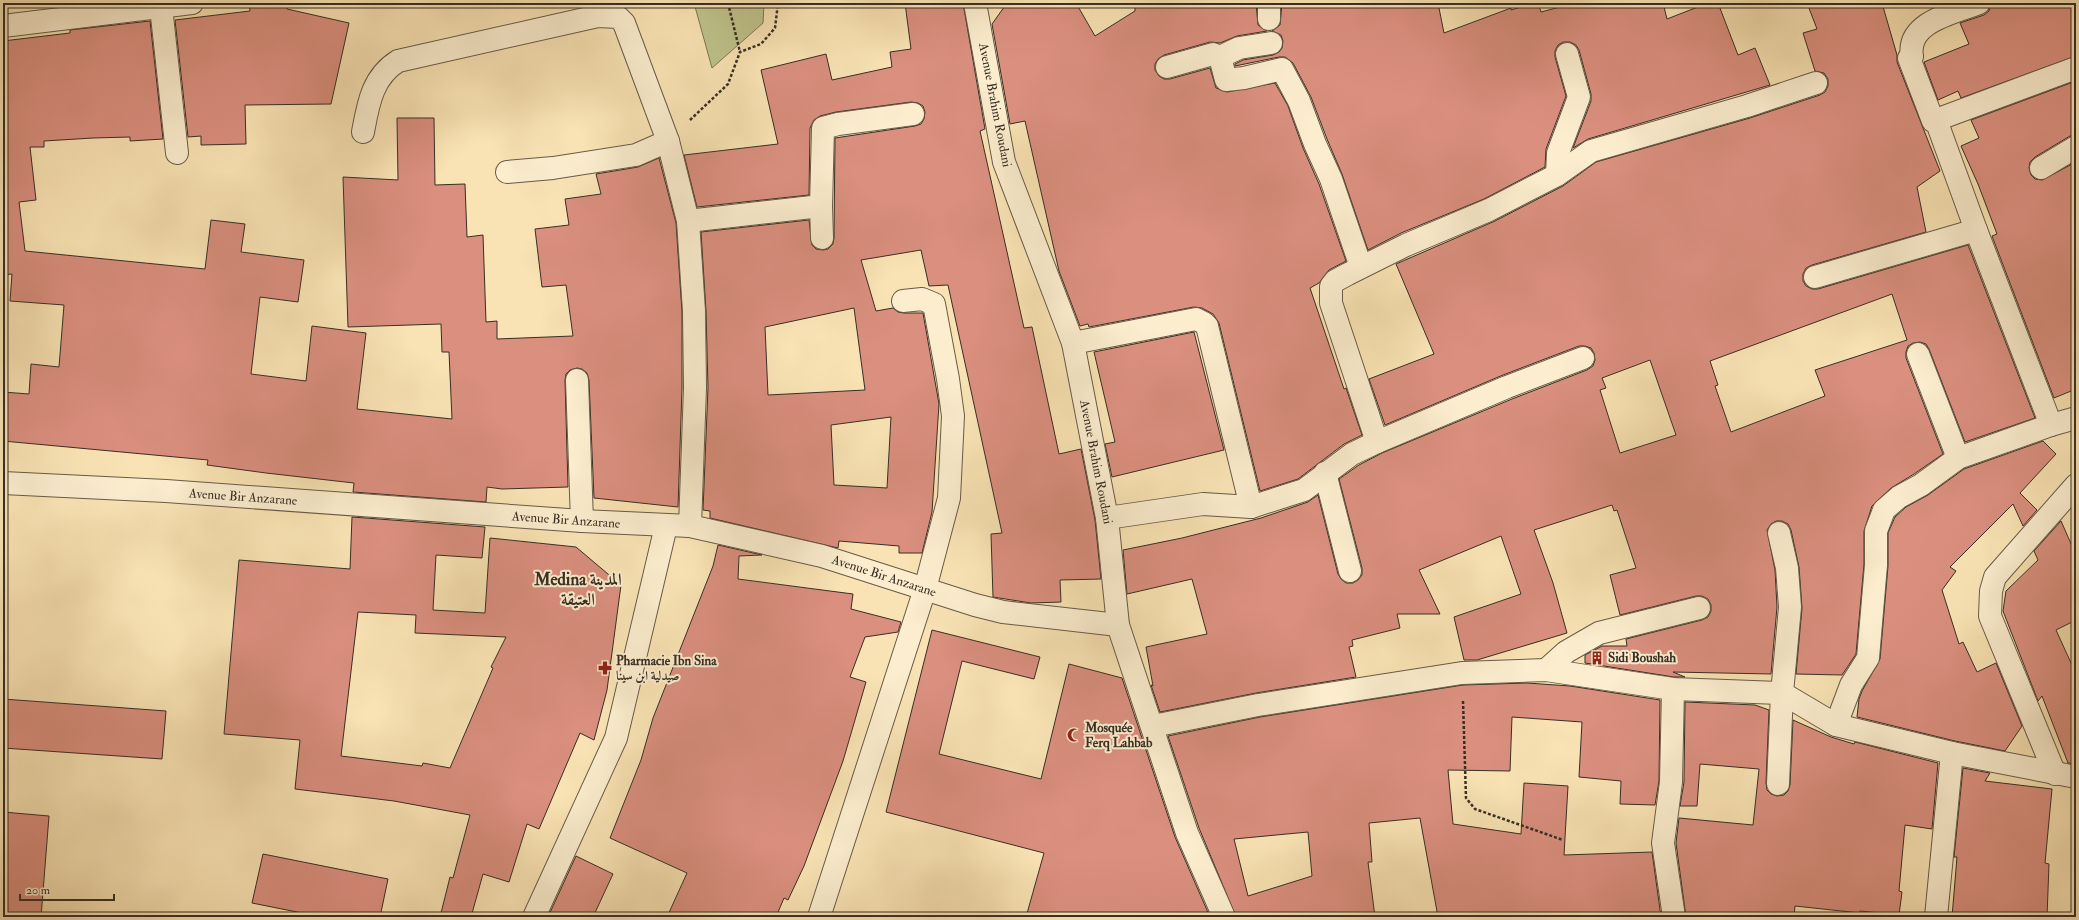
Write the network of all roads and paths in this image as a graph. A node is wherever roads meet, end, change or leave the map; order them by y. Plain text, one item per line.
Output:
1 (192, 3) edge
2 (728, 3) edge
3 (778, 3) edge
4 (975, 3) edge
5 (1979, 3) edge
6 (119, 7) edge
7 (162, 7) junction
8 (3, 26) edge
9 (1271, 43) dead end
10 (740, 52) junction
11 (1568, 54) dead end
12 (1220, 57) junction
13 (1167, 67) dead end
14 (2076, 68) edge
15 (1816, 83) dead end
16 (913, 114) dead end
17 (1936, 120) junction
18 (363, 132) dead end
19 (668, 141) junction
20 (2076, 147) edge
21 (177, 153) dead end
22 (2041, 168) dead end
23 (507, 172) dead end
24 (1557, 175) junction
25 (821, 206) junction
26 (688, 221) junction
27 (1976, 230) junction
28 (822, 238) dead end
29 (1361, 267) junction
30 (1815, 277) dead end
31 (902, 301) dead end
32 (1072, 343) junction
33 (1918, 354) dead end
34 (1583, 358) dead end
35 (577, 380) dead end
36 (2076, 418) edge
37 (2051, 425) junction
38 (1377, 442) junction
39 (1958, 458) junction
40 (1325, 473) junction
41 (3, 483) edge
42 (2076, 485) edge
43 (1250, 507) junction
44 (1107, 518) junction
45 (582, 521) junction
46 (666, 526) junction
47 (690, 526) junction
48 (1779, 533) dead end
49 (1350, 571) dead end
50 (925, 589) junction
51 (1699, 608) dead end
52 (1118, 625) junction
53 (1546, 670) junction
54 (1462, 673) junction
55 (1673, 689) junction
56 (1782, 693) junction
57 (1836, 725) junction
58 (1153, 726) junction
59 (1952, 753) junction
60 (2054, 774) junction
61 (2076, 777) edge
62 (1778, 784) dead end
63 (1563, 840) dead end
64 (534, 917) edge
65 (819, 917) edge
66 (1224, 917) edge
67 (1674, 917) edge
68 (1936, 917) edge

1 - 7 street
2 - 10 path
3 - 10 path
4 - 32 street, Avenue Brahim Roudani
5 - 17 street
6 - 7 street
6 - 8 street
7 - 21 street
9 - 12 street
10 - 19 path
11 - 24 street
12 - 13 street
12 - 29 street
14 - 17 street
15 - 24 street
16 - 25 street
17 - 27 street
18 - 19 street
19 - 23 street
19 - 26 street
20 - 22 street
24 - 29 street
25 - 26 street
25 - 28 street
26 - 47 street
27 - 30 street
27 - 37 street
29 - 38 street
31 - 50 street
32 - 43 street
32 - 44 street, Avenue Brahim Roudani
33 - 39 street
34 - 38 street
35 - 45 street
36 - 37 street
37 - 39 street
38 - 40 street
39 - 57 street
40 - 43 street
40 - 49 street
41 - 45 street, Avenue Bir Anzarane
42 - 60 street
43 - 44 street
44 - 52 street, Avenue Brahim Roudani
45 - 46 street, Avenue Bir Anzarane
46 - 47 street, Avenue Bir Anzarane
46 - 64 street
47 - 50 street, Avenue Bir Anzarane
48 - 56 street
50 - 52 street, Avenue Bir Anzarane
50 - 65 street
51 - 53 street
52 - 58 street, Avenue Brahim Roudani
53 - 54 street
53 - 55 street
54 - 58 street
54 - 63 path
55 - 56 street
55 - 67 street
56 - 57 street
56 - 62 street
57 - 59 street
58 - 66 street, Avenue Brahim Roudani
59 - 60 street
59 - 68 street
60 - 61 street

